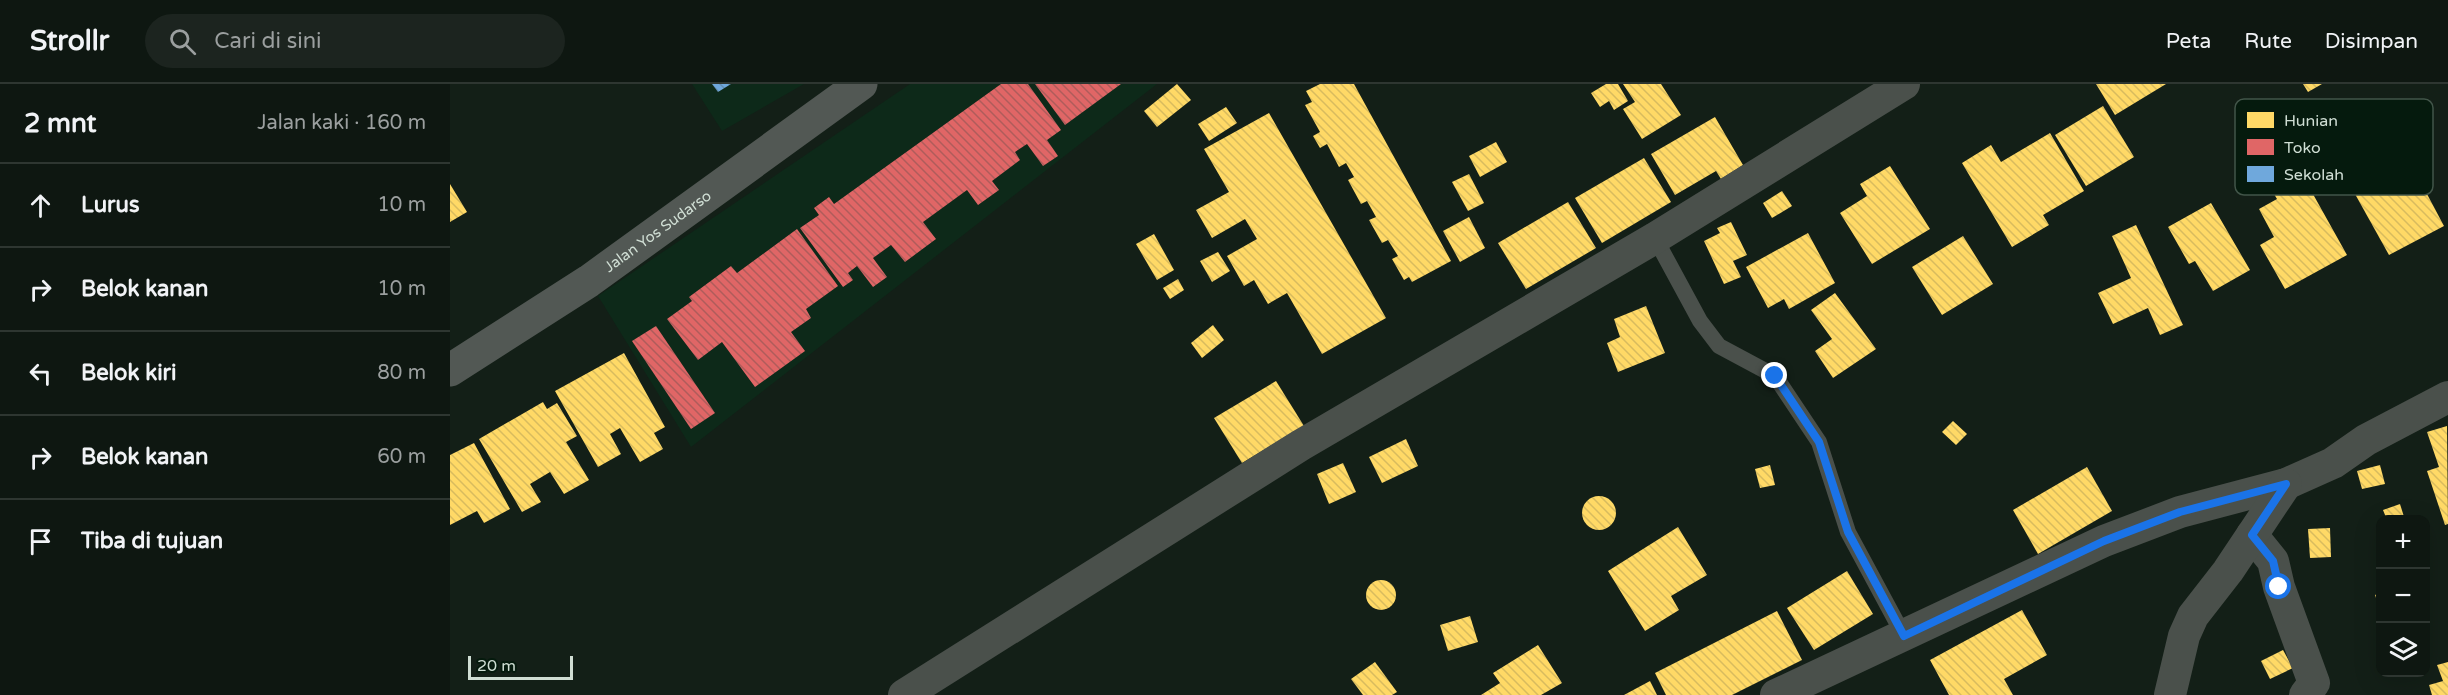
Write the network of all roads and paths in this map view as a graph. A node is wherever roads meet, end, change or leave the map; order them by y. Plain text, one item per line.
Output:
1 (861, 84) edge
2 (1904, 84) edge
3 (1655, 238) junction
4 (450, 370) edge
5 (2448, 397) edge
6 (2286, 484) junction
7 (2252, 535) junction
8 (1904, 636) junction
9 (904, 695) edge
10 (1776, 695) edge
11 (2170, 695) edge
12 (2305, 695) edge

1 - 4 main road, Jalan Yos Sudarso
2 - 3 street
3 - 8 lane
3 - 9 street
5 - 6 street
6 - 7 street
6 - 8 street
7 - 11 street
7 - 12 street
8 - 10 street

